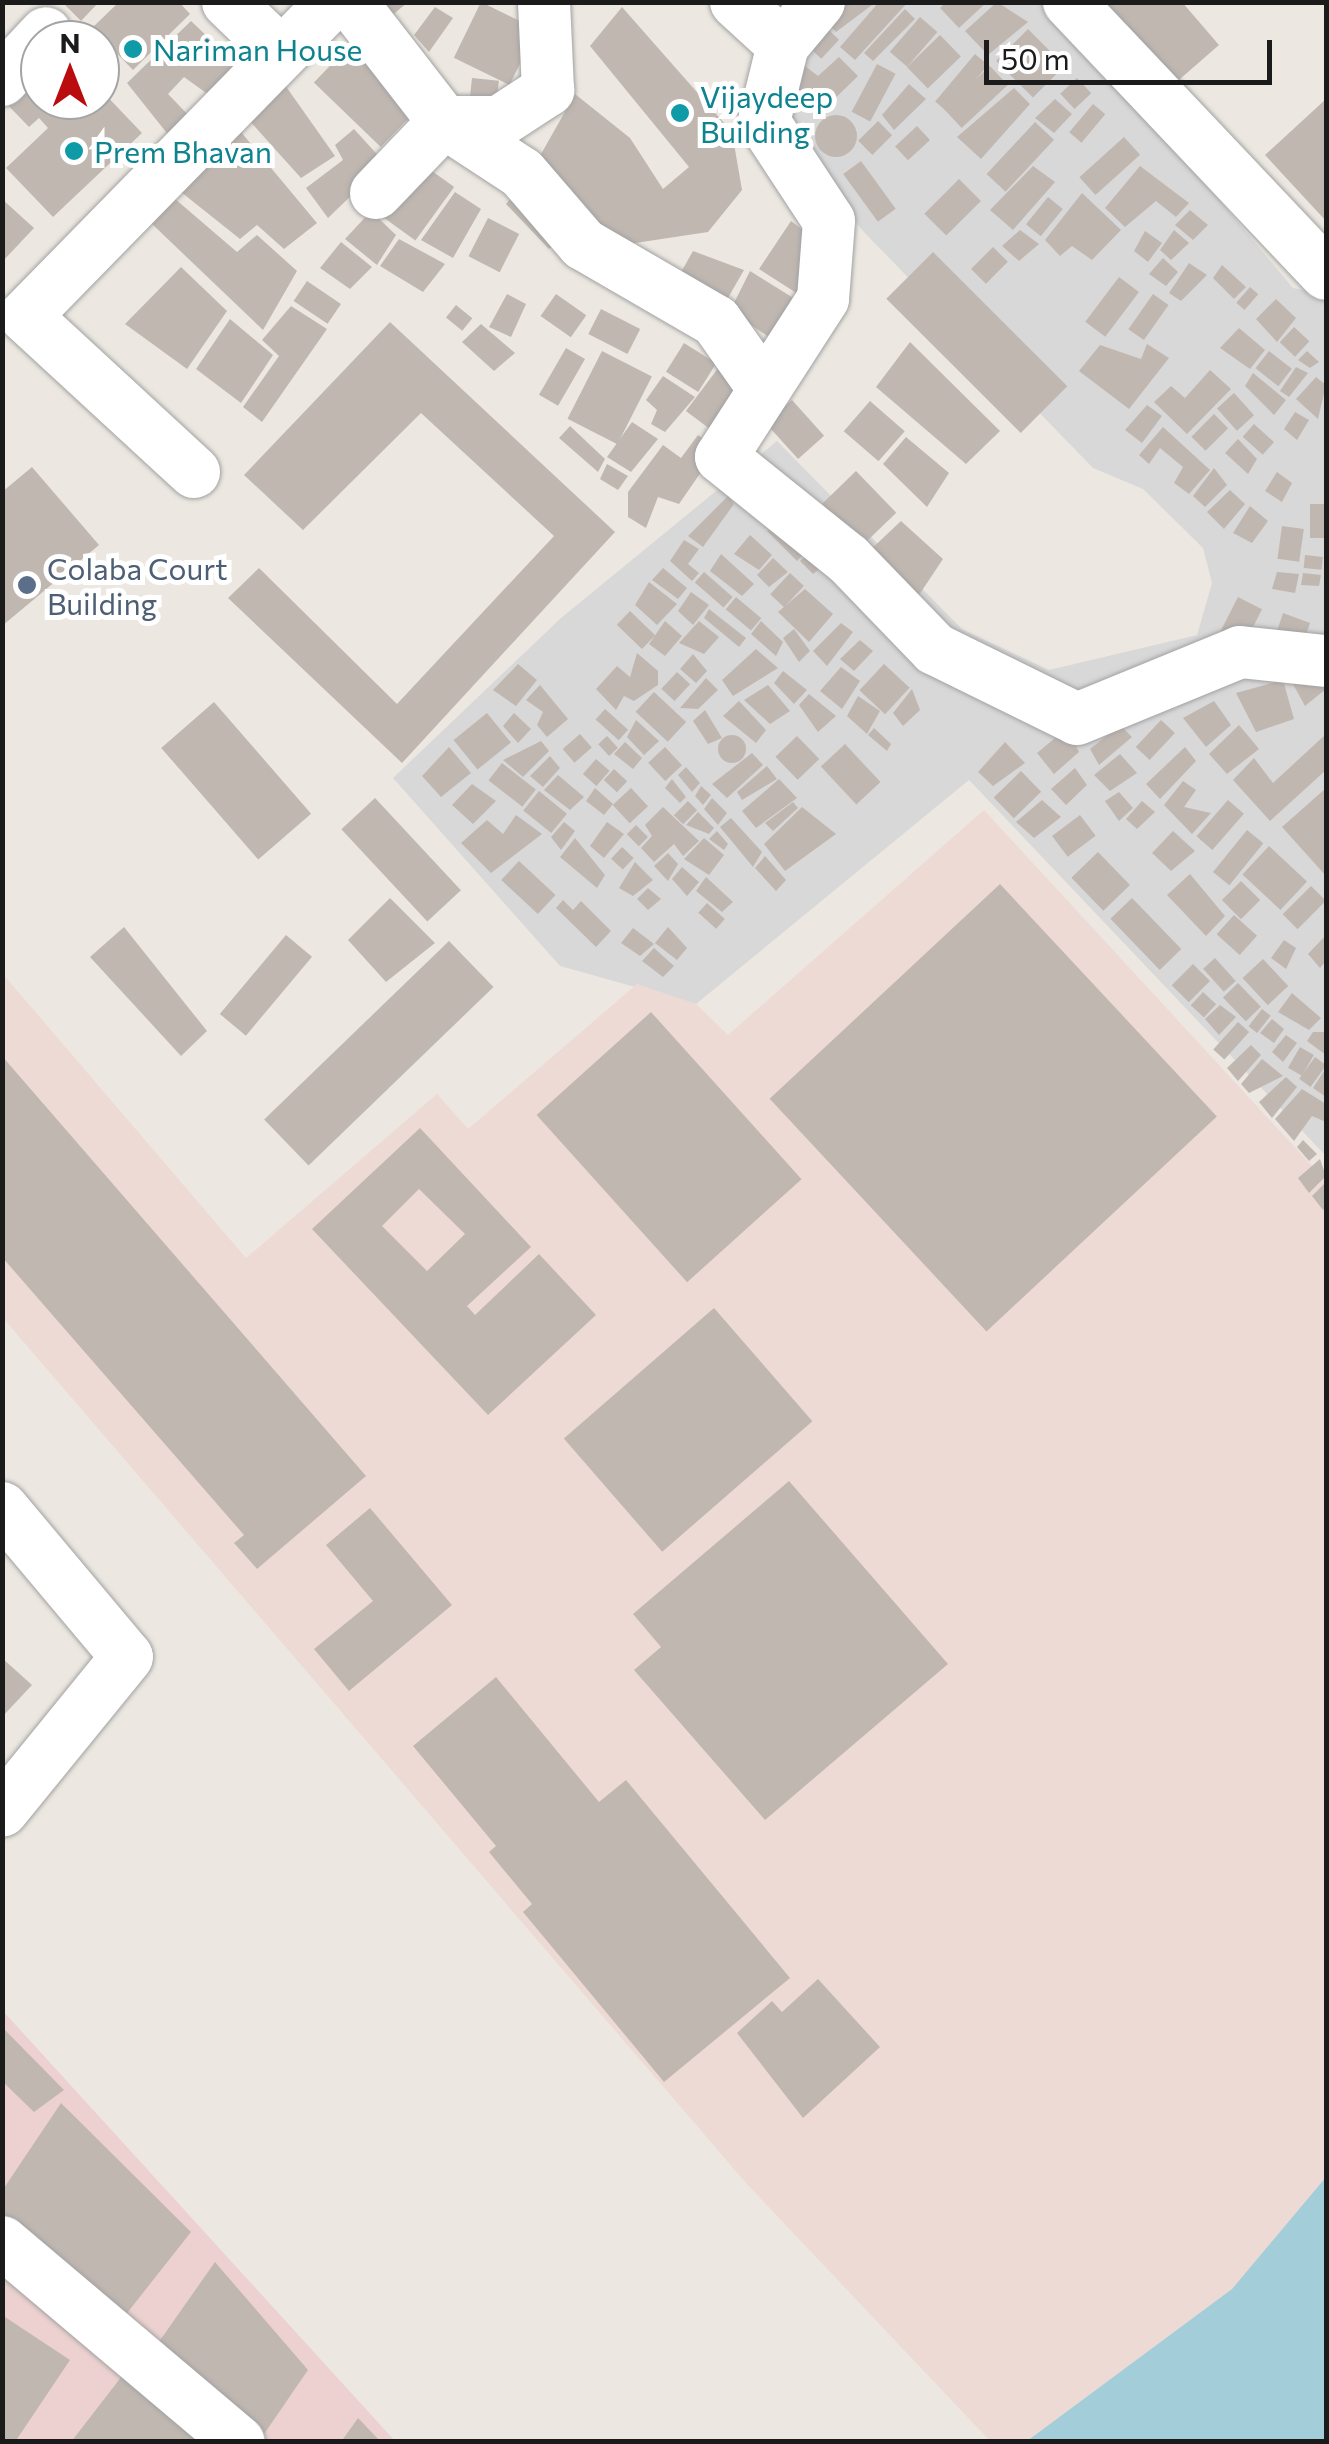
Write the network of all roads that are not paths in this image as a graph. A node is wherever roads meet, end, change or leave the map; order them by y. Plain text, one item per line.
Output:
1 (228, 2) edge
2 (333, 2) edge
3 (351, 2) edge
4 (544, 2) edge
5 (736, 2) edge
6 (819, 2) edge
7 (1069, 2) edge
8 (783, 45) junction
9 (278, 51) junction
10 (20, 61) edge
11 (2, 80) edge
12 (444, 122) junction
13 (376, 193) dead end
14 (1326, 274) edge
15 (764, 389) junction
16 (194, 472) dead end
17 (1326, 660) edge
18 (2, 1508) edge
19 (2, 1811) edge
20 (2, 2242) edge
21 (239, 2442) edge

1 - 9 street
2 - 9 street
3 - 12 street
4 - 12 street
5 - 8 street
6 - 8 street
7 - 14 street
8 - 15 street
9 - 16 street
10 - 11 street
12 - 13 street
12 - 15 street
15 - 17 street
18 - 19 street
20 - 21 street

